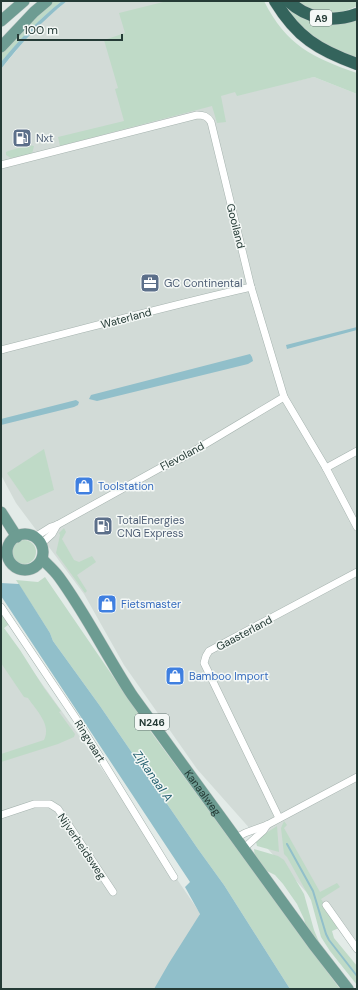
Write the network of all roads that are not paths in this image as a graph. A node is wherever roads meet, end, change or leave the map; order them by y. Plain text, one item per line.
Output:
1 (24, 1) edge
2 (46, 1) edge
3 (275, 1) edge
4 (288, 1) edge
5 (357, 14) edge
6 (1, 21) edge
7 (1, 47) edge
8 (357, 64) edge
9 (1, 165) edge
10 (251, 287) junction
11 (1, 350) edge
12 (284, 397) junction
13 (357, 451) edge
14 (326, 468) junction
15 (1, 512) edge
16 (357, 527) edge
17 (17, 537) junction
18 (38, 540) junction
19 (4, 553) edge
20 (42, 559) junction
21 (6, 564) edge
22 (33, 569) junction
23 (357, 573) edge
24 (67, 590) junction
25 (1, 607) edge
26 (357, 777) edge
27 (1, 815) edge
28 (279, 818) junction
29 (268, 825) junction
30 (236, 838) junction
31 (244, 848) junction
32 (174, 876) dead end
33 (113, 892) dead end
34 (326, 906) dead end
35 (357, 949) edge
36 (348, 989) edge

1 - 6 main road
2 - 7 main road
3 - 8 highway, A9
4 - 5 highway, A9
9 - 10 street, Gooiland
10 - 11 street, Waterland
10 - 12 street, Gooiland
12 - 14 street, Gooiland
12 - 18 street, Flevoland
13 - 14 street
14 - 16 street, Gooiland
15 - 17 main road
17 - 18 main road
17 - 19 main road, N246
18 - 20 main road
19 - 21 main road, N246
20 - 22 main road
20 - 24 main road, Kanaalweg / N246
21 - 22 main road, N246
22 - 24 main road, Kanaalweg / N246
23 - 28 street, Gaasterland
24 - 30 main road, Kanaalweg / N246
25 - 32 street, Ringvaart
26 - 28 street
27 - 33 street, Nijverheidsweg
28 - 29 street
29 - 30 street
29 - 31 street
30 - 31 main road, Kanaalweg / N246
31 - 36 main road, Kanaalweg / N246
34 - 35 street

